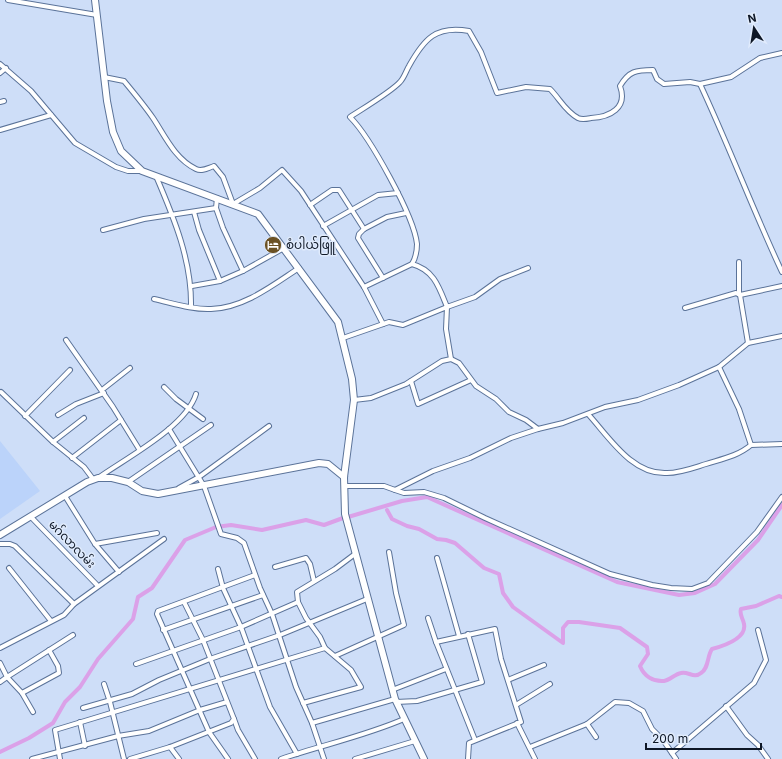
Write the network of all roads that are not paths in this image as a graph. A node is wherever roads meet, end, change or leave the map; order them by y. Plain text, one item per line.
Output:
1 (8, 0) edge
2 (96, 0) edge
3 (97, 15) junction
4 (782, 53) edge
5 (0, 64) edge
6 (6, 68) junction
7 (0, 73) edge
8 (104, 77) junction
9 (700, 84) junction
10 (51, 115) junction
11 (0, 130) edge
12 (142, 171) junction
13 (156, 176) junction
14 (398, 193) junction
15 (217, 198) junction
16 (233, 204) junction
17 (310, 205) junction
18 (216, 208) junction
19 (352, 210) junction
20 (194, 212) junction
21 (406, 213) junction
22 (172, 214) junction
23 (323, 226) junction
24 (364, 229) junction
25 (103, 230) dead end
26 (284, 248) junction
27 (738, 262) dead end
28 (412, 264) junction
29 (299, 268) junction
30 (528, 268) dead end
31 (243, 271) junction
32 (782, 272) edge
33 (383, 278) junction
34 (220, 281) junction
35 (192, 286) junction
36 (782, 286) edge
37 (364, 287) junction
38 (740, 294) junction
39 (154, 299) dead end
40 (191, 307) junction
41 (447, 307) junction
42 (685, 308) dead end
43 (383, 324) junction
44 (782, 336) edge
45 (343, 338) junction
46 (66, 340) dead end
47 (748, 343) junction
48 (451, 359) junction
49 (718, 367) junction
50 (130, 368) dead end
51 (70, 370) dead end
52 (471, 380) junction
53 (411, 381) junction
54 (164, 386) dead end
55 (103, 391) junction
56 (2, 392) dead end
57 (196, 394) dead end
58 (354, 400) junction
59 (189, 410) junction
60 (588, 414) junction
61 (58, 415) dead end
62 (25, 416) junction
63 (84, 418) dead end
64 (203, 419) dead end
65 (122, 420) junction
66 (211, 425) dead end
67 (269, 426) dead end
68 (169, 429) junction
69 (538, 429) junction
70 (53, 442) junction
71 (782, 444) edge
72 (751, 445) junction
73 (180, 447) junction
74 (139, 449) junction
75 (72, 458) junction
76 (199, 477) junction
77 (344, 477) junction
78 (95, 478) junction
79 (128, 482) junction
80 (204, 486) junction
81 (344, 486) junction
82 (395, 490) junction
83 (170, 493) junction
84 (65, 496) junction
85 (782, 498) edge
86 (31, 517) junction
87 (157, 533) dead end
88 (0, 535) edge
89 (164, 539) dead end
90 (0, 544) edge
91 (94, 544) junction
92 (389, 552) dead end
93 (355, 554) junction
94 (437, 558) dead end
95 (275, 567) dead end
96 (10, 568) dead end
97 (218, 569) dead end
98 (119, 572) junction
99 (255, 575) junction
100 (314, 581) junction
101 (98, 586) junction
102 (223, 588) junction
103 (263, 595) junction
104 (367, 599) junction
105 (184, 602) junction
106 (298, 602) junction
107 (74, 604) junction
108 (232, 607) junction
109 (272, 614) junction
110 (428, 618) dead end
111 (193, 619) junction
112 (51, 621) junction
113 (310, 623) junction
114 (241, 626) junction
115 (163, 630) junction
116 (758, 630) dead end
117 (468, 634) junction
118 (280, 635) junction
119 (73, 636) dead end
120 (378, 636) junction
121 (459, 636) junction
122 (203, 640) junction
123 (436, 642) junction
124 (248, 647) junction
125 (0, 648) edge
126 (325, 648) junction
127 (49, 650) junction
128 (174, 650) junction
129 (335, 656) junction
130 (210, 659) junction
131 (288, 659) junction
132 (0, 663) edge
133 (136, 664) dead end
134 (544, 665) dead end
135 (255, 669) junction
136 (446, 669) junction
137 (181, 671) junction
138 (7, 677) junction
139 (218, 679) junction
140 (508, 680) junction
141 (0, 682) edge
142 (104, 684) dead end
143 (550, 684) dead end
144 (190, 689) junction
145 (392, 690) junction
146 (456, 690) junction
147 (22, 693) junction
148 (395, 700) junction
149 (110, 702) junction
150 (227, 702) junction
151 (303, 703) junction
152 (516, 705) junction
153 (726, 706) junction
154 (83, 708) dead end
155 (200, 710) junction
156 (34, 712) dead end
157 (113, 714) junction
158 (234, 719) junction
159 (404, 719) junction
160 (80, 722) junction
161 (312, 723) junction
162 (517, 723) junction
163 (587, 724) junction
164 (209, 732) junction
165 (118, 736) junction
166 (596, 737) dead end
167 (476, 740) junction
168 (415, 741) junction
169 (85, 746) junction
170 (319, 746) junction
171 (170, 747) junction
172 (530, 747) junction
173 (58, 752) junction
174 (672, 753) junction
175 (297, 754) junction
176 (32, 759) edge
177 (60, 759) edge
178 (124, 759) edge
179 (130, 759) edge
180 (179, 759) edge
181 (228, 759) edge
182 (255, 759) edge
183 (281, 759) edge
184 (324, 759) edge
185 (355, 759) edge
186 (424, 759) edge
187 (468, 759) edge
188 (535, 759) edge
189 (676, 759) edge
190 (768, 759) edge

1 - 3 street
2 - 3 street
3 - 8 street
4 - 9 street
5 - 6 street
6 - 7 street
6 - 10 street
8 - 12 street
8 - 16 street
9 - 14 street
9 - 32 street
10 - 11 street
10 - 12 street
12 - 13 street
13 - 15 street
13 - 22 street
14 - 19 street
14 - 21 street
15 - 16 street
15 - 18 street
16 - 17 street
16 - 26 street
17 - 19 street
17 - 23 street
18 - 20 street
18 - 31 street
19 - 23 street
19 - 24 street
20 - 22 street
20 - 34 street
21 - 24 street
21 - 28 street
22 - 25 street
22 - 35 street
23 - 37 street
24 - 33 street
26 - 29 street
26 - 31 street
27 - 38 street
28 - 33 street
28 - 41 street
29 - 40 street
29 - 45 street
30 - 41 street
31 - 34 street
33 - 37 street
34 - 35 street
35 - 40 street
36 - 38 street
37 - 43 street
38 - 42 street
38 - 47 street
39 - 40 street
41 - 43 street
41 - 48 street
43 - 45 street
44 - 47 street
45 - 58 street
46 - 55 street
47 - 49 street
48 - 52 street
48 - 53 street
49 - 60 street
49 - 72 street
50 - 55 street
51 - 62 street
52 - 53 street
52 - 69 street
53 - 58 street
54 - 59 street
55 - 61 street
55 - 65 street
56 - 62 street
57 - 59 street
58 - 77 street
59 - 64 street
59 - 68 street
60 - 69 street
60 - 72 street
62 - 70 street
63 - 70 street
65 - 74 street
65 - 75 street
66 - 73 street
67 - 76 street
68 - 73 street
68 - 74 street
69 - 82 street
70 - 75 street
71 - 72 street
73 - 76 street
73 - 79 street
74 - 78 street
75 - 78 street
76 - 80 street
76 - 83 street
77 - 80 street
77 - 81 street
78 - 79 street
78 - 84 street
79 - 83 street
80 - 83 street
80 - 99 street
81 - 82 street
81 - 93 street
82 - 85 street
84 - 86 street
84 - 91 street
86 - 88 street
86 - 101 street, မဂ်လာလမ်း
87 - 91 street
89 - 98 street
90 - 107 street
91 - 98 street
92 - 120 street
93 - 100 street
93 - 104 street
94 - 121 street
95 - 100 street
96 - 112 street
97 - 102 street
98 - 101 street
99 - 102 street
99 - 103 street
100 - 106 street
101 - 107 street
102 - 105 street
102 - 108 street
103 - 108 street
103 - 109 street
104 - 113 street
104 - 120 street
105 - 111 street
105 - 115 street
106 - 109 street
106 - 113 street
107 - 112 street
108 - 111 street
108 - 114 street
109 - 114 street
109 - 118 street
110 - 123 street
111 - 115 street
111 - 122 street
112 - 125 street
113 - 118 street
113 - 126 street
114 - 122 street
114 - 124 street
115 - 128 street
116 - 153 street
117 - 121 street
117 - 140 street
117 - 146 street
118 - 124 street
118 - 131 street
119 - 127 street
120 - 129 street
120 - 145 street
121 - 123 street
122 - 128 street
122 - 130 street
123 - 136 street
124 - 130 street
124 - 135 street
126 - 129 street
126 - 131 street
127 - 138 street
127 - 147 street
128 - 133 street
128 - 137 street
129 - 151 street
130 - 137 street
130 - 139 street
131 - 135 street
131 - 151 street
132 - 138 street
134 - 140 street
135 - 139 street
135 - 175 street
136 - 145 street
136 - 146 street
137 - 144 street
137 - 149 street
138 - 141 street
138 - 147 street
139 - 144 street
139 - 150 street
140 - 152 street
142 - 149 street
143 - 152 street
144 - 155 street
144 - 157 street
145 - 148 street
146 - 148 street
146 - 167 street
147 - 156 street
148 - 159 street
148 - 161 street
149 - 154 street
149 - 157 street
150 - 155 street
150 - 158 street
151 - 161 street
152 - 162 street
153 - 174 street
153 - 190 street
155 - 164 street
155 - 165 street
157 - 160 street
157 - 165 street
158 - 164 street
158 - 182 street
159 - 168 street
159 - 170 street
160 - 169 street
160 - 173 street
161 - 170 street
162 - 167 street
162 - 172 street
163 - 166 street
163 - 172 street
163 - 174 street
164 - 171 street
164 - 181 street
165 - 169 street
165 - 178 street
167 - 187 street
168 - 185 street
168 - 186 street
169 - 173 street
170 - 175 street
170 - 184 street
171 - 179 street
171 - 180 street
172 - 188 street
173 - 176 street
173 - 177 street
174 - 189 street
175 - 183 street

